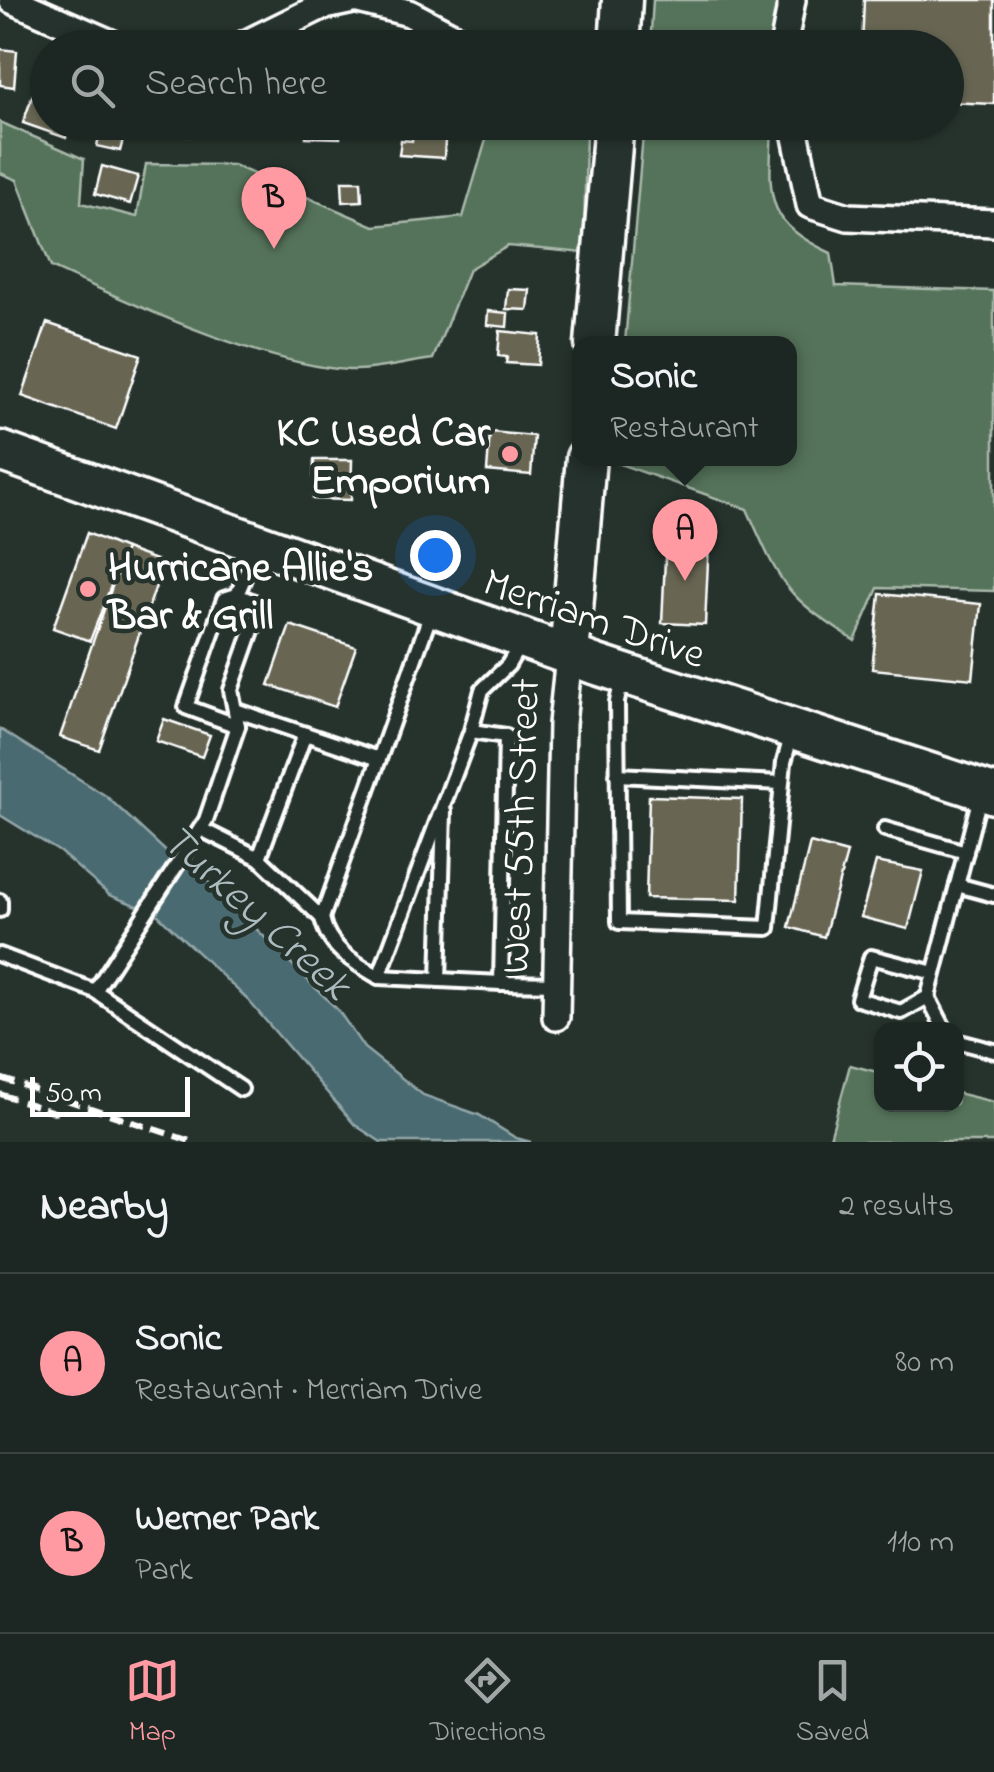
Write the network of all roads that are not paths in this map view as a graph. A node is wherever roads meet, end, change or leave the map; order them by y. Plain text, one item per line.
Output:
1 (12, 0) edge
2 (355, 0) edge
3 (622, 0) edge
4 (792, 0) edge
5 (81, 30) edge
6 (273, 30) edge
7 (441, 30) edge
8 (620, 30) edge
9 (786, 30) edge
10 (613, 140) edge
11 (797, 140) edge
12 (994, 223) edge
13 (597, 336) edge
14 (0, 451) edge
15 (585, 466) edge
16 (257, 546) junction
17 (238, 596) junction
18 (433, 608) junction
19 (524, 639) junction
20 (569, 654) junction
21 (624, 674) junction
22 (235, 710) junction
23 (238, 726) junction
24 (471, 731) junction
25 (792, 731) junction
26 (306, 734) junction
27 (379, 759) junction
28 (617, 775) junction
29 (782, 783) junction
30 (988, 792) edge
31 (444, 798) junction
32 (201, 828) junction
33 (885, 829) dead end
34 (966, 852) junction
35 (259, 858) junction
36 (957, 885) junction
37 (994, 895) edge
38 (0, 901) edge
39 (0, 910) edge
40 (322, 918) junction
41 (0, 956) edge
42 (934, 973) junction
43 (379, 977) junction
44 (440, 980) junction
45 (501, 983) junction
46 (557, 984) junction
47 (94, 991) junction
48 (928, 997) junction
49 (556, 1017) dead end
50 (941, 1022) edge
51 (964, 1042) edge
52 (993, 1046) edge
53 (241, 1090) dead end

1 - 5 street
2 - 6 street
2 - 7 street
3 - 8 main road
4 - 9 street
10 - 13 main road
11 - 12 street
14 - 16 main road, Merriam Drive
15 - 20 main road, West 55th Street
16 - 17 lane
16 - 18 main road, Merriam Drive
17 - 22 lane
17 - 23 lane
18 - 19 main road, Merriam Drive
18 - 27 lane
19 - 20 main road, Merriam Drive
19 - 24 lane
20 - 21 main road, Merriam Drive
20 - 46 street, West 55th Street
21 - 25 main road, Merriam Drive
21 - 28 lane
22 - 23 lane
22 - 26 lane
23 - 32 lane
24 - 31 lane
24 - 45 lane
25 - 29 lane
25 - 30 main road, Merriam Drive
26 - 27 lane
26 - 35 lane
27 - 40 lane
28 - 29 lane
28 - 29 lane
30 - 34 lane
31 - 43 lane
31 - 44 lane
32 - 35 lane
32 - 47 lane
33 - 34 lane
34 - 36 lane
35 - 40 lane
36 - 37 lane
36 - 42 lane
38 - 39 lane
40 - 43 lane
41 - 47 lane
42 - 48 lane
42 - 48 lane
43 - 44 lane
44 - 45 lane
45 - 46 lane
46 - 49 street, West 55th Street
47 - 53 lane
48 - 50 lane
51 - 52 lane

